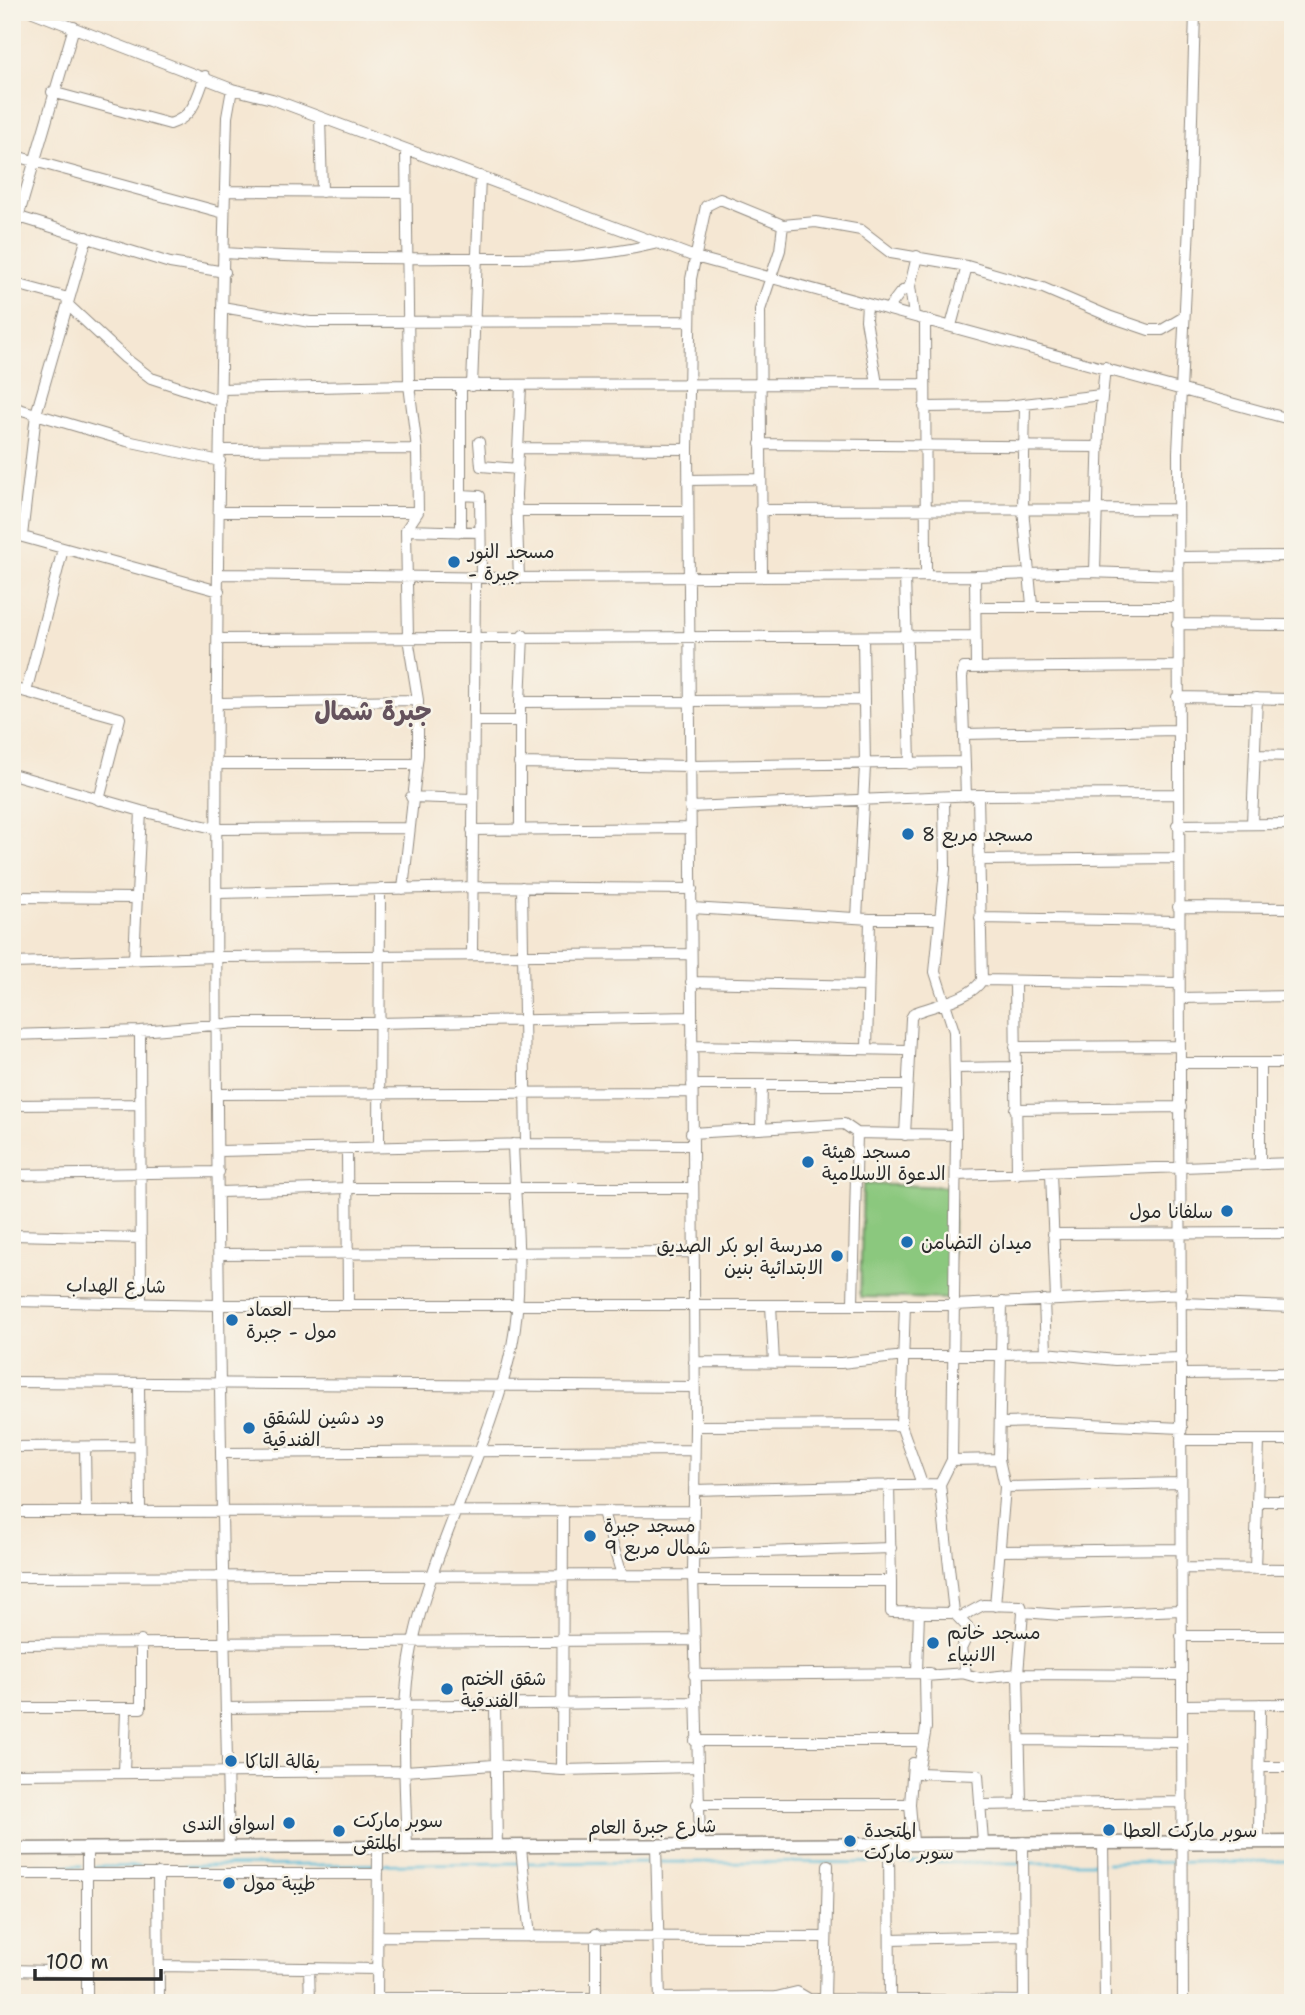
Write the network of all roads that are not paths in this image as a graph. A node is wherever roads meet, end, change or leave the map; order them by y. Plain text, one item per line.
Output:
1 (33, 12) edge
2 (1195, 12) edge
3 (74, 27) junction
4 (205, 76) junction
5 (232, 89) junction
6 (52, 92) junction
7 (320, 117) junction
8 (406, 149) junction
9 (12, 155) edge
10 (34, 161) junction
11 (480, 176) junction
12 (225, 191) junction
13 (322, 192) junction
14 (406, 192) junction
15 (224, 213) junction
16 (19, 217) junction
17 (783, 225) junction
18 (86, 237) junction
19 (12, 238) edge
20 (655, 243) junction
21 (225, 253) junction
22 (917, 256) junction
23 (695, 257) junction
24 (408, 258) junction
25 (476, 258) junction
26 (967, 267) junction
27 (225, 272) junction
28 (771, 278) junction
29 (12, 283) edge
30 (910, 286) junction
31 (68, 302) junction
32 (867, 304) junction
33 (222, 307) junction
34 (888, 309) junction
35 (914, 316) junction
36 (1184, 317) junction
37 (925, 319) junction
38 (474, 320) junction
39 (690, 321) junction
40 (408, 322) junction
41 (951, 326) junction
42 (1105, 367) junction
43 (759, 383) junction
44 (877, 384) junction
45 (923, 384) junction
46 (409, 385) junction
47 (521, 385) junction
48 (690, 385) junction
49 (467, 386) junction
50 (1182, 388) junction
51 (221, 389) junction
52 (1101, 395) junction
53 (221, 401) junction
54 (1025, 405) junction
55 (12, 407) edge
56 (924, 407) junction
57 (36, 414) junction
58 (1293, 420) edge
59 (479, 442) dead end
60 (760, 444) junction
61 (923, 447) junction
62 (1099, 447) junction
63 (520, 448) junction
64 (1024, 448) junction
65 (416, 449) junction
66 (688, 449) junction
67 (220, 456) junction
68 (518, 469) junction
69 (760, 479) junction
70 (688, 480) junction
71 (461, 495) junction
72 (925, 509) junction
73 (1023, 509) junction
74 (1095, 509) junction
75 (1178, 509) junction
76 (760, 510) junction
77 (517, 511) junction
78 (688, 511) junction
79 (219, 512) junction
80 (418, 512) junction
81 (406, 530) junction
82 (461, 532) junction
83 (480, 532) junction
84 (17, 535) edge
85 (63, 549) junction
86 (1293, 556) edge
87 (1178, 557) junction
88 (1095, 572) junction
89 (220, 574) junction
90 (408, 575) junction
91 (762, 575) junction
92 (1031, 575) junction
93 (1178, 575) junction
94 (689, 576) junction
95 (905, 576) junction
96 (926, 576) junction
97 (975, 576) junction
98 (478, 578) junction
99 (519, 578) junction
100 (219, 591) junction
101 (1032, 605) junction
102 (975, 607) junction
103 (1177, 607) junction
104 (1177, 624) junction
105 (1293, 625) edge
106 (523, 635) junction
107 (475, 636) junction
108 (907, 636) junction
109 (975, 636) junction
110 (689, 637) junction
111 (863, 637) junction
112 (408, 638) junction
113 (219, 639) junction
114 (1177, 666) junction
115 (976, 667) junction
116 (12, 688) edge
117 (26, 692) junction
118 (1177, 697) junction
119 (1257, 698) junction
120 (1293, 699) edge
121 (418, 700) junction
122 (864, 700) junction
123 (520, 702) junction
124 (690, 702) junction
125 (219, 703) junction
126 (474, 721) junction
127 (519, 721) junction
128 (1177, 730) junction
129 (964, 734) junction
130 (1256, 755) junction
131 (1293, 755) edge
132 (964, 762) junction
133 (519, 763) junction
134 (218, 764) junction
135 (417, 764) junction
136 (910, 764) junction
137 (690, 766) junction
138 (864, 766) junction
139 (12, 774) edge
140 (1177, 794) junction
141 (978, 795) junction
142 (966, 796) junction
143 (411, 797) junction
144 (944, 798) junction
145 (472, 799) junction
146 (99, 800) junction
147 (860, 803) junction
148 (690, 807) junction
149 (141, 811) junction
150 (1252, 824) junction
151 (1293, 824) edge
152 (1177, 825) junction
153 (408, 828) junction
154 (691, 828) junction
155 (217, 829) junction
156 (472, 830) junction
157 (520, 830) junction
158 (1178, 858) junction
159 (979, 860) junction
160 (472, 887) junction
161 (522, 887) junction
162 (403, 888) junction
163 (692, 889) junction
164 (380, 890) junction
165 (217, 893) junction
166 (12, 897) edge
167 (136, 898) junction
168 (1178, 907) junction
169 (692, 908) junction
170 (1293, 908) edge
171 (857, 918) junction
172 (980, 918) junction
173 (870, 919) junction
174 (940, 919) junction
175 (1179, 921) junction
176 (472, 954) junction
177 (522, 954) junction
178 (691, 954) junction
179 (379, 956) junction
180 (218, 957) junction
181 (134, 959) junction
182 (12, 963) edge
183 (982, 981) junction
184 (691, 982) junction
185 (1015, 982) junction
186 (1179, 983) junction
187 (867, 986) junction
188 (1293, 996) edge
189 (1180, 998) junction
190 (945, 1000) junction
191 (691, 1017) junction
192 (523, 1021) junction
193 (377, 1023) junction
194 (218, 1026) junction
195 (140, 1031) junction
196 (12, 1035) edge
197 (692, 1046) junction
198 (1180, 1046) junction
199 (1015, 1047) junction
200 (867, 1049) junction
201 (907, 1050) junction
202 (1180, 1063) junction
203 (1261, 1063) junction
204 (1293, 1063) edge
205 (1015, 1067) junction
206 (955, 1068) junction
207 (762, 1085) junction
208 (906, 1085) junction
209 (692, 1089) junction
210 (525, 1091) junction
211 (379, 1093) junction
212 (219, 1094) junction
213 (139, 1104) junction
214 (12, 1105) edge
215 (1181, 1107) junction
216 (1015, 1109) junction
217 (761, 1129) junction
218 (691, 1133) junction
219 (857, 1133) junction
220 (905, 1135) junction
221 (956, 1135) junction
222 (513, 1144) junction
223 (526, 1144) junction
224 (691, 1145) junction
225 (379, 1147) junction
226 (347, 1148) junction
227 (219, 1151) junction
228 (1260, 1163) junction
229 (1293, 1163) edge
230 (1182, 1169) junction
231 (140, 1172) junction
232 (219, 1172) junction
233 (1051, 1173) junction
234 (1017, 1174) junction
235 (12, 1175) edge
236 (956, 1175) junction
237 (514, 1187) junction
238 (348, 1188) junction
239 (691, 1188) junction
240 (220, 1192) junction
241 (1182, 1233) junction
242 (1293, 1233) edge
243 (1053, 1234) junction
244 (12, 1235) edge
245 (141, 1238) junction
246 (517, 1250) junction
247 (347, 1251) junction
248 (692, 1252) junction
249 (219, 1254) junction
250 (1182, 1298) junction
251 (1056, 1299) junction
252 (1044, 1300) junction
253 (12, 1301) edge
254 (348, 1302) junction
255 (1002, 1302) junction
256 (141, 1303) junction
257 (515, 1303) junction
258 (853, 1303) junction
259 (905, 1304) junction
260 (219, 1305) junction
261 (694, 1305) junction
262 (771, 1305) junction
263 (954, 1305) junction
264 (1293, 1307) edge
265 (1046, 1353) junction
266 (1002, 1354) junction
267 (954, 1355) junction
268 (905, 1356) junction
269 (1182, 1358) junction
270 (694, 1362) junction
271 (774, 1363) junction
272 (1293, 1373) edge
273 (1182, 1374) junction
274 (220, 1381) junction
275 (12, 1382) edge
276 (139, 1384) junction
277 (501, 1385) junction
278 (694, 1387) junction
279 (1001, 1423) junction
280 (901, 1425) junction
281 (695, 1426) junction
282 (1181, 1434) junction
283 (1293, 1440) edge
284 (1259, 1441) junction
285 (139, 1446) junction
286 (12, 1447) edge
287 (85, 1447) junction
288 (694, 1450) junction
289 (479, 1451) junction
290 (220, 1453) junction
291 (999, 1459) junction
292 (952, 1460) junction
293 (1180, 1483) junction
294 (940, 1484) junction
295 (889, 1485) junction
296 (922, 1485) junction
297 (1005, 1487) junction
298 (694, 1490) junction
299 (1258, 1501) junction
300 (1293, 1501) edge
301 (140, 1510) junction
302 (86, 1511) junction
303 (221, 1511) junction
304 (694, 1511) junction
305 (12, 1512) edge
306 (454, 1512) junction
307 (563, 1512) junction
308 (603, 1512) junction
309 (891, 1548) junction
310 (1180, 1549) junction
311 (1000, 1551) junction
312 (693, 1554) junction
313 (1181, 1568) junction
314 (1255, 1569) junction
315 (1293, 1569) edge
316 (435, 1574) junction
317 (562, 1575) junction
318 (622, 1575) junction
319 (223, 1576) junction
320 (12, 1577) edge
321 (693, 1578) junction
322 (891, 1581) junction
323 (995, 1606) junction
324 (1181, 1610) junction
325 (919, 1612) junction
326 (1023, 1612) junction
327 (957, 1615) junction
328 (1181, 1636) junction
329 (1293, 1636) edge
330 (225, 1640) junction
331 (414, 1640) junction
332 (564, 1640) junction
333 (695, 1640) junction
334 (141, 1641) junction
335 (12, 1644) edge
336 (920, 1672) junction
337 (966, 1673) junction
338 (1018, 1674) junction
339 (694, 1675) junction
340 (1181, 1675) junction
341 (695, 1702) junction
342 (564, 1704) junction
343 (1260, 1704) junction
344 (1293, 1704) edge
345 (495, 1705) junction
346 (1182, 1705) junction
347 (405, 1706) junction
348 (12, 1708) edge
349 (226, 1708) junction
350 (126, 1710) junction
351 (924, 1726) junction
352 (1021, 1740) junction
353 (695, 1741) junction
354 (918, 1741) junction
355 (1182, 1742) junction
356 (494, 1765) junction
357 (696, 1767) junction
358 (1260, 1767) junction
359 (1293, 1767) edge
360 (562, 1770) junction
361 (405, 1771) junction
362 (227, 1772) junction
363 (124, 1773) junction
364 (12, 1774) edge
365 (978, 1775) junction
366 (911, 1776) junction
367 (1183, 1802) junction
368 (1021, 1803) junction
369 (697, 1804) junction
370 (909, 1804) junction
371 (981, 1805) junction
372 (1184, 1841) junction
373 (1259, 1841) junction
374 (888, 1842) junction
375 (913, 1842) junction
376 (983, 1842) junction
377 (1023, 1842) junction
378 (1103, 1842) junction
379 (1293, 1842) edge
380 (700, 1844) junction
381 (656, 1845) junction
382 (229, 1847) junction
383 (522, 1847) junction
384 (496, 1848) junction
385 (12, 1849) edge
386 (87, 1849) junction
387 (378, 1849) junction
388 (407, 1849) junction
389 (828, 1865) dead end
390 (87, 1873) junction
391 (158, 1873) junction
392 (12, 1874) edge
393 (378, 1874) junction
394 (596, 1934) junction
395 (659, 1934) junction
396 (378, 1936) junction
397 (1024, 1936) junction
398 (530, 1937) junction
399 (826, 1937) junction
400 (890, 1939) junction
401 (159, 1966) junction
402 (309, 1968) junction
403 (378, 1969) junction
404 (12, 1970) edge
405 (87, 1972) junction
406 (825, 1998) junction
407 (377, 2000) edge
408 (596, 2000) edge
409 (660, 2000) edge
410 (890, 2000) edge
411 (450, 2001) edge
412 (524, 2001) edge
413 (728, 2001) edge
414 (959, 2001) edge
415 (1024, 2002) edge
416 (87, 2003) edge
417 (159, 2003) edge
418 (310, 2003) edge
419 (1105, 2003) edge
420 (1182, 2003) edge

1 - 3 street
2 - 36 street
3 - 4 street
3 - 6 street
4 - 5 street
4 - 6 street
5 - 7 street
5 - 12 street
6 - 10 street
7 - 8 street
7 - 13 street
8 - 11 street
8 - 14 street
9 - 10 street
10 - 15 street
10 - 16 street
11 - 20 street
11 - 25 street
12 - 13 street
12 - 15 street
13 - 14 street
14 - 24 street
15 - 21 street
16 - 18 street
16 - 19 street
17 - 22 street
17 - 23 street
17 - 28 street
18 - 27 street
18 - 31 street
20 - 23 street
20 - 25 street
21 - 24 street
21 - 27 street
22 - 26 street
22 - 30 street
23 - 28 street
23 - 39 street
24 - 25 street
24 - 40 street
25 - 38 street
26 - 36 street
26 - 41 street
27 - 33 street
28 - 32 street
28 - 43 street
29 - 31 street
30 - 34 street
30 - 35 street
31 - 53 street
31 - 57 street
32 - 34 street
32 - 44 street
33 - 40 street
33 - 51 street
34 - 35 street
35 - 37 street
36 - 50 street
37 - 41 street
37 - 45 street
38 - 39 street
38 - 40 street
38 - 49 street
39 - 48 street
40 - 46 street
41 - 42 street
42 - 50 street
42 - 52 street
43 - 44 street
43 - 48 street
43 - 60 street
44 - 45 street
45 - 56 street
46 - 49 street
46 - 51 street
46 - 65 street
47 - 48 street
47 - 49 street
47 - 63 street
48 - 66 street
49 - 71 street
50 - 58 street
50 - 75 street
51 - 53 street
52 - 54 street
52 - 62 street
53 - 67 street
54 - 56 street
54 - 64 street
55 - 57 street
56 - 61 street
57 - 67 street
57 - 84 street
59 - 68 street
60 - 61 street
60 - 69 street
61 - 64 street
61 - 72 street
62 - 64 street
62 - 74 street
63 - 66 street
63 - 68 street
64 - 73 street
65 - 67 street
65 - 80 street
66 - 70 street
67 - 79 street
68 - 77 street
69 - 70 street
69 - 76 street
70 - 78 street
71 - 82 street
71 - 83 street
72 - 73 street
72 - 76 street
72 - 96 street
73 - 74 street
73 - 92 street
74 - 75 street
74 - 88 street
75 - 87 street
76 - 91 street
77 - 78 street
77 - 99 street
78 - 94 street
79 - 80 street
79 - 89 street
80 - 81 street
81 - 82 street
81 - 90 street
82 - 83 street
83 - 98 street
84 - 85 street
85 - 100 street
85 - 117 street
86 - 87 street
87 - 93 street
88 - 92 street
88 - 93 street
89 - 90 street
89 - 100 street
90 - 98 street
90 - 112 street
91 - 94 street
91 - 95 street
92 - 97 street
92 - 101 street
93 - 103 street
94 - 99 street
94 - 110 street
95 - 96 street
95 - 108 street
96 - 97 street
97 - 102 street
98 - 99 street
98 - 107 street
100 - 113 street
101 - 102 street
101 - 103 street
102 - 109 street
103 - 104 street
104 - 105 street
104 - 114 street
106 - 107 street
106 - 110 street
106 - 123 street
107 - 112 street
107 - 126 street
108 - 109 street
108 - 111 street
108 - 136 street
109 - 115 street
110 - 111 street
110 - 124 street
111 - 122 street
112 - 113 street
112 - 121 street
113 - 125 street
114 - 115 street
114 - 118 street
115 - 129 street
116 - 117 street
117 - 146 street
118 - 119 street
118 - 128 street
119 - 120 street
119 - 130 street
121 - 125 street
121 - 135 street
122 - 124 street
122 - 138 street
123 - 124 street
123 - 127 street
124 - 137 street
125 - 134 street
126 - 127 street
126 - 145 street
127 - 133 street
128 - 129 street
128 - 140 street
129 - 132 street
130 - 131 street
130 - 150 street
132 - 136 street
132 - 142 street
133 - 137 street
133 - 157 street
134 - 135 street
134 - 155 street
135 - 143 street
136 - 138 street
137 - 138 street
137 - 148 street
138 - 147 street
139 - 146 street
140 - 141 street
140 - 152 street
141 - 142 street
141 - 159 street
142 - 144 street
143 - 145 street
143 - 153 street
144 - 147 street
144 - 174 street
145 - 156 street
146 - 149 street
147 - 148 street
147 - 171 street
148 - 154 street
149 - 155 street
149 - 167 street
150 - 151 street
150 - 152 street
152 - 158 street
153 - 155 street
153 - 162 street
154 - 157 street
154 - 163 street
155 - 165 street
156 - 157 street
156 - 160 street
158 - 159 street
158 - 168 street
159 - 172 street
160 - 161 street
160 - 162 street
160 - 176 street
161 - 163 street
161 - 177 street
162 - 164 street
163 - 169 street
164 - 165 street
164 - 179 street
165 - 180 street
166 - 167 street
167 - 181 street
168 - 170 street
168 - 175 street
169 - 171 street
169 - 178 street
171 - 173 street
172 - 175 street
172 - 183 street
173 - 174 street
173 - 187 street
174 - 190 street
175 - 186 street
176 - 177 street
176 - 179 street
177 - 178 street
177 - 192 street
178 - 184 street
179 - 180 street
179 - 193 street
180 - 181 street
180 - 194 street
181 - 182 street
183 - 185 street
183 - 190 street
184 - 187 street
184 - 191 street
185 - 186 street
185 - 199 street
186 - 189 street
187 - 200 street
188 - 189 street
189 - 198 street
190 - 201 street
190 - 206 street
191 - 192 street
191 - 197 street
192 - 193 street
192 - 210 street
193 - 194 street
193 - 211 street
194 - 195 street
194 - 212 street
195 - 196 street
195 - 213 street
197 - 200 street
197 - 209 street
198 - 199 street
198 - 202 street
199 - 205 street
200 - 201 street
201 - 208 street
202 - 203 street
202 - 215 street
203 - 204 street
203 - 228 street
205 - 206 street
205 - 216 street
206 - 221 street
207 - 208 street
207 - 209 street
207 - 217 street
208 - 220 street
209 - 210 street
209 - 218 street
210 - 211 street
210 - 223 street
211 - 212 street
211 - 225 street
212 - 227 street
213 - 214 street
213 - 231 street
215 - 216 street
215 - 230 street
216 - 234 street
217 - 218 street
217 - 219 street
218 - 224 street
219 - 220 street
219 - 258 street
220 - 221 street
221 - 236 street
222 - 223 street
222 - 225 street
222 - 237 street
223 - 224 street
224 - 239 street
225 - 226 street
226 - 227 street
226 - 238 street
227 - 232 street
228 - 229 street
228 - 230 street
230 - 233 street
230 - 241 street
231 - 232 street
231 - 235 street
231 - 245 street
232 - 240 street
233 - 234 street
233 - 243 street
234 - 236 street
236 - 263 street
237 - 238 street
237 - 239 street
237 - 246 street
238 - 240 street
238 - 247 street
239 - 248 street
240 - 249 street
241 - 242 street
241 - 243 street
241 - 250 street
243 - 251 street
244 - 245 street
245 - 256 street
246 - 247 street
246 - 248 street
246 - 257 street
247 - 249 street
247 - 254 street
248 - 261 street
249 - 260 street
250 - 251 street, شارع الهداب
250 - 264 street, شارع الهداب
250 - 269 street
251 - 252 street, شارع الهداب
252 - 255 street, شارع الهداب
252 - 265 street
253 - 256 street, شارع الهداب
254 - 257 street, شارع الهداب
254 - 260 street, شارع الهداب
255 - 263 street, شارع الهداب
255 - 266 street
256 - 260 street, شارع الهداب
257 - 261 street, شارع الهداب
257 - 277 street
258 - 259 street, شارع الهداب
258 - 262 street, شارع الهداب
259 - 263 street, شارع الهداب
259 - 268 street
260 - 274 street
261 - 262 street, شارع الهداب
261 - 270 street
262 - 271 street
263 - 267 street
265 - 266 street
265 - 269 street
266 - 267 street
266 - 279 street
267 - 268 street
267 - 292 street
268 - 271 street
268 - 280 street
269 - 273 street
270 - 271 street
270 - 278 street
272 - 273 street
273 - 282 street
274 - 276 street
274 - 277 street
274 - 290 street
275 - 276 street
276 - 285 street
277 - 278 street
277 - 289 street
278 - 281 street
279 - 282 street
279 - 291 street
280 - 281 street
280 - 296 street
281 - 288 street
282 - 284 street
282 - 293 street
283 - 284 street
284 - 299 street
285 - 287 street
285 - 301 street
286 - 287 street
287 - 302 street
288 - 289 street
288 - 298 street
289 - 290 street
289 - 306 street
290 - 303 street
291 - 292 street
291 - 297 street
292 - 294 street
293 - 297 street
293 - 310 street
294 - 296 street
294 - 327 street
295 - 296 street
295 - 298 street
295 - 309 street
297 - 311 street
298 - 304 street
299 - 300 street
299 - 314 street
301 - 302 street
301 - 303 street
302 - 305 street
303 - 306 street
303 - 319 street
304 - 308 street
304 - 312 street
306 - 307 street
306 - 316 street
307 - 308 street
307 - 317 street
308 - 318 street
309 - 312 street
309 - 322 street
310 - 311 street
310 - 313 street
311 - 323 street
312 - 321 street
313 - 314 street
313 - 324 street
314 - 315 street
316 - 317 street
316 - 319 street
316 - 331 street
317 - 318 street
317 - 332 street
318 - 321 street
319 - 320 street
319 - 330 street
321 - 322 street
321 - 333 street
322 - 325 street
323 - 326 street
323 - 327 street
324 - 326 street
324 - 328 street
325 - 327 street
325 - 336 street
326 - 338 street
327 - 337 street
328 - 329 street
328 - 340 street
330 - 331 street
330 - 334 street
330 - 349 street
331 - 332 street
331 - 347 street
332 - 333 street
332 - 342 street
333 - 339 street
334 - 335 street
334 - 350 street
336 - 337 street
336 - 339 street
336 - 351 street
337 - 338 street
337 - 351 street
338 - 340 street
338 - 352 street
339 - 341 street
340 - 346 street
341 - 342 street
341 - 353 street
342 - 345 street
342 - 360 street
343 - 344 street
343 - 346 street
343 - 358 street
345 - 347 street
345 - 356 street
346 - 355 street
347 - 349 street
347 - 361 street
348 - 350 street
349 - 362 street
350 - 363 street
351 - 354 street
351 - 365 street
352 - 355 street
352 - 368 street
353 - 354 street
353 - 357 street
354 - 366 street
355 - 367 street
356 - 360 street
356 - 361 street
356 - 384 street
357 - 360 street
357 - 369 street
358 - 359 street
358 - 373 street
361 - 362 street
361 - 388 street
362 - 363 street
362 - 382 street
363 - 364 street
365 - 366 street
365 - 371 street
366 - 370 street
367 - 368 street
367 - 372 street
368 - 371 street
369 - 370 street
369 - 380 street
370 - 375 street
371 - 376 street
372 - 373 main road, شارع جبرة العام
372 - 378 main road, شارع جبرة العام
372 - 420 street
373 - 379 main road, شارع جبرة العام
374 - 375 main road, شارع جبرة العام
374 - 380 main road, شارع جبرة العام
374 - 400 street
375 - 376 main road, شارع جبرة العام
376 - 377 main road, شارع جبرة العام
377 - 378 main road, شارع جبرة العام
377 - 397 street
378 - 419 street
380 - 381 main road, شارع جبرة العام
381 - 383 main road, شارع جبرة العام
381 - 395 street
382 - 386 main road, شارع جبرة العام
382 - 387 main road, شارع جبرة العام
383 - 384 main road, شارع جبرة العام
383 - 398 street
384 - 388 main road, شارع جبرة العام
385 - 386 main road, شارع جبرة العام
386 - 390 street
387 - 388 main road, شارع جبرة العام
387 - 393 street
389 - 399 street
390 - 391 street
390 - 392 street
390 - 405 street
391 - 393 street
391 - 401 street
393 - 396 street
394 - 395 street
394 - 398 street
394 - 408 street
395 - 399 street
395 - 409 street
396 - 398 street
396 - 403 street
397 - 400 street
397 - 415 street
399 - 406 street
400 - 410 street
401 - 402 street
401 - 417 street
402 - 403 street
402 - 418 street
403 - 407 street
404 - 405 street
405 - 416 street
406 - 410 street
406 - 413 street
407 - 411 street
408 - 412 street
409 - 413 street
410 - 414 street
411 - 412 street
414 - 415 street

